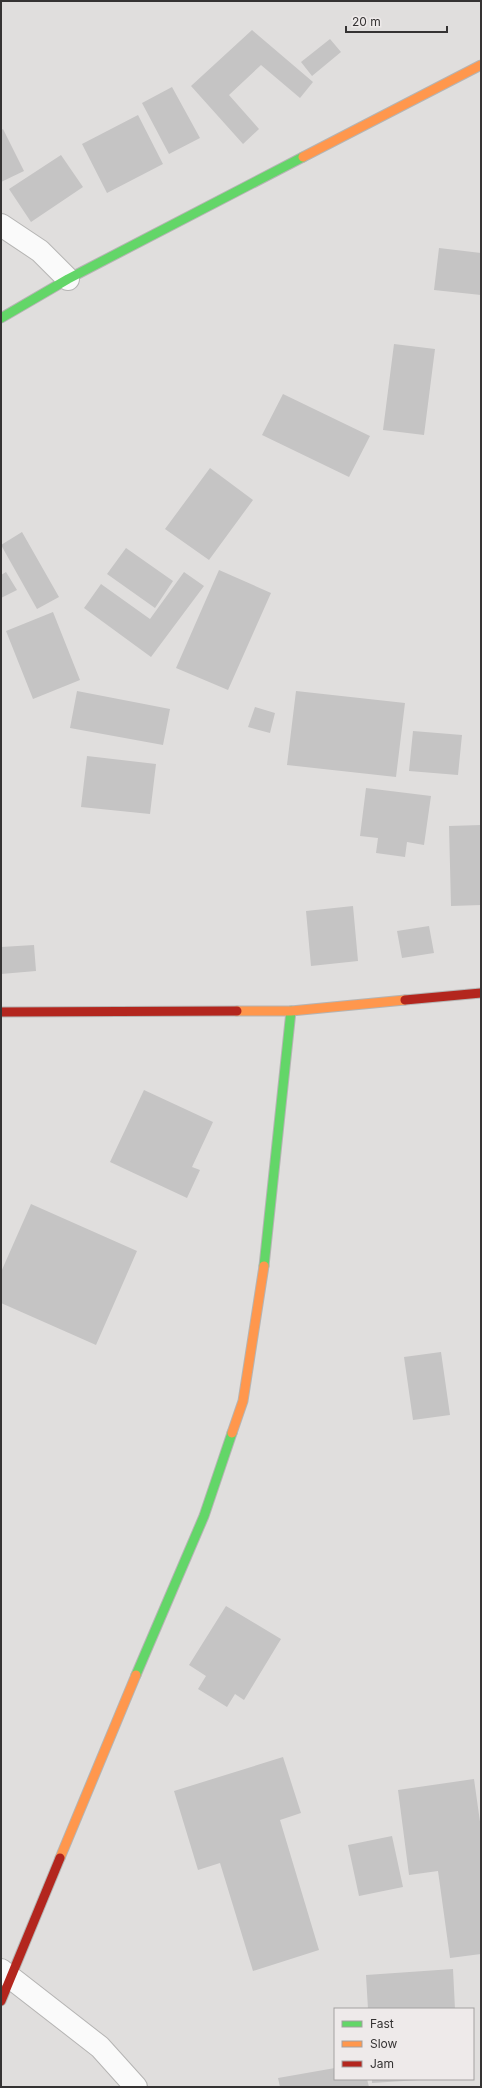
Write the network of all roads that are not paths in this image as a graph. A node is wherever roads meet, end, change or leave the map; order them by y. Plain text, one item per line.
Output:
1 (481, 65) edge
2 (1, 225) edge
3 (68, 279) junction
4 (1, 318) edge
5 (481, 993) edge
6 (291, 1011) junction
7 (1, 1012) edge
8 (5, 1974) edge
9 (1, 2001) edge
10 (136, 2087) edge

1 - 3 street
2 - 3 street
3 - 4 street
5 - 6 street
6 - 7 street
6 - 8 street
8 - 9 street
8 - 10 street

